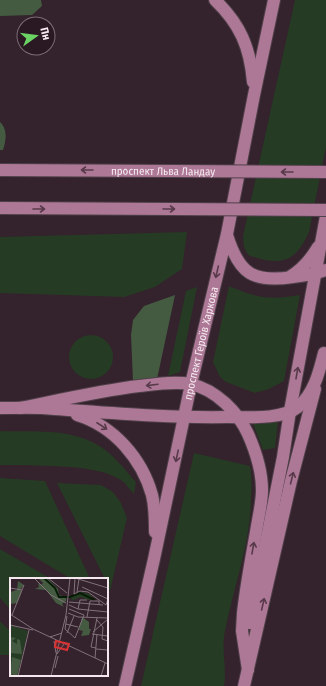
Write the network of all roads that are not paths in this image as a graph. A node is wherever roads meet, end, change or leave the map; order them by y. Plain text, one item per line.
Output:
1 (215, 0) edge
2 (274, 0) edge
3 (254, 95) junction
4 (0, 170) edge
5 (326, 172) edge
6 (0, 208) edge
7 (326, 210) edge
8 (326, 216) edge
9 (226, 234) junction
10 (322, 239) junction
11 (321, 272) edge
12 (287, 278) junction
13 (325, 350) edge
14 (317, 381) junction
15 (191, 384) junction
16 (293, 395) junction
17 (0, 408) edge
18 (20, 408) junction
19 (53, 408) junction
20 (290, 411) junction
21 (186, 414) junction
22 (236, 414) junction
23 (154, 559) junction
24 (248, 670) junction
25 (125, 686) edge
26 (244, 686) edge

1 - 3 main road
2 - 3 main road, проспект Героїв Харкова
3 - 9 main road, проспект Героїв Харкова
5 -> 4 main road, проспект Льва Ландау, bridge
6 -> 7 main road, bridge
8 - 10 main road
9 - 12 main road
9 -> 15 main road, проспект Героїв Харкова
10 - 11 main road
10 - 12 main road
11 - 12 main road
16 -> 11 main road
13 - 14 main road
14 - 20 main road
24 -> 14 main road
15 -> 18 main road
15 - 21 main road, проспект Героїв Харкова
15 - 22 main road
16 - 20 main road
16 - 22 main road
17 - 18 main road
18 - 19 main road
19 - 21 main road
19 -> 23 main road
20 - 22 main road
20 - 24 main road
21 - 22 main road
21 -> 23 main road, проспект Героїв Харкова
24 -> 22 main road
23 - 25 main road, проспект Героїв Харкова
24 - 26 main road

